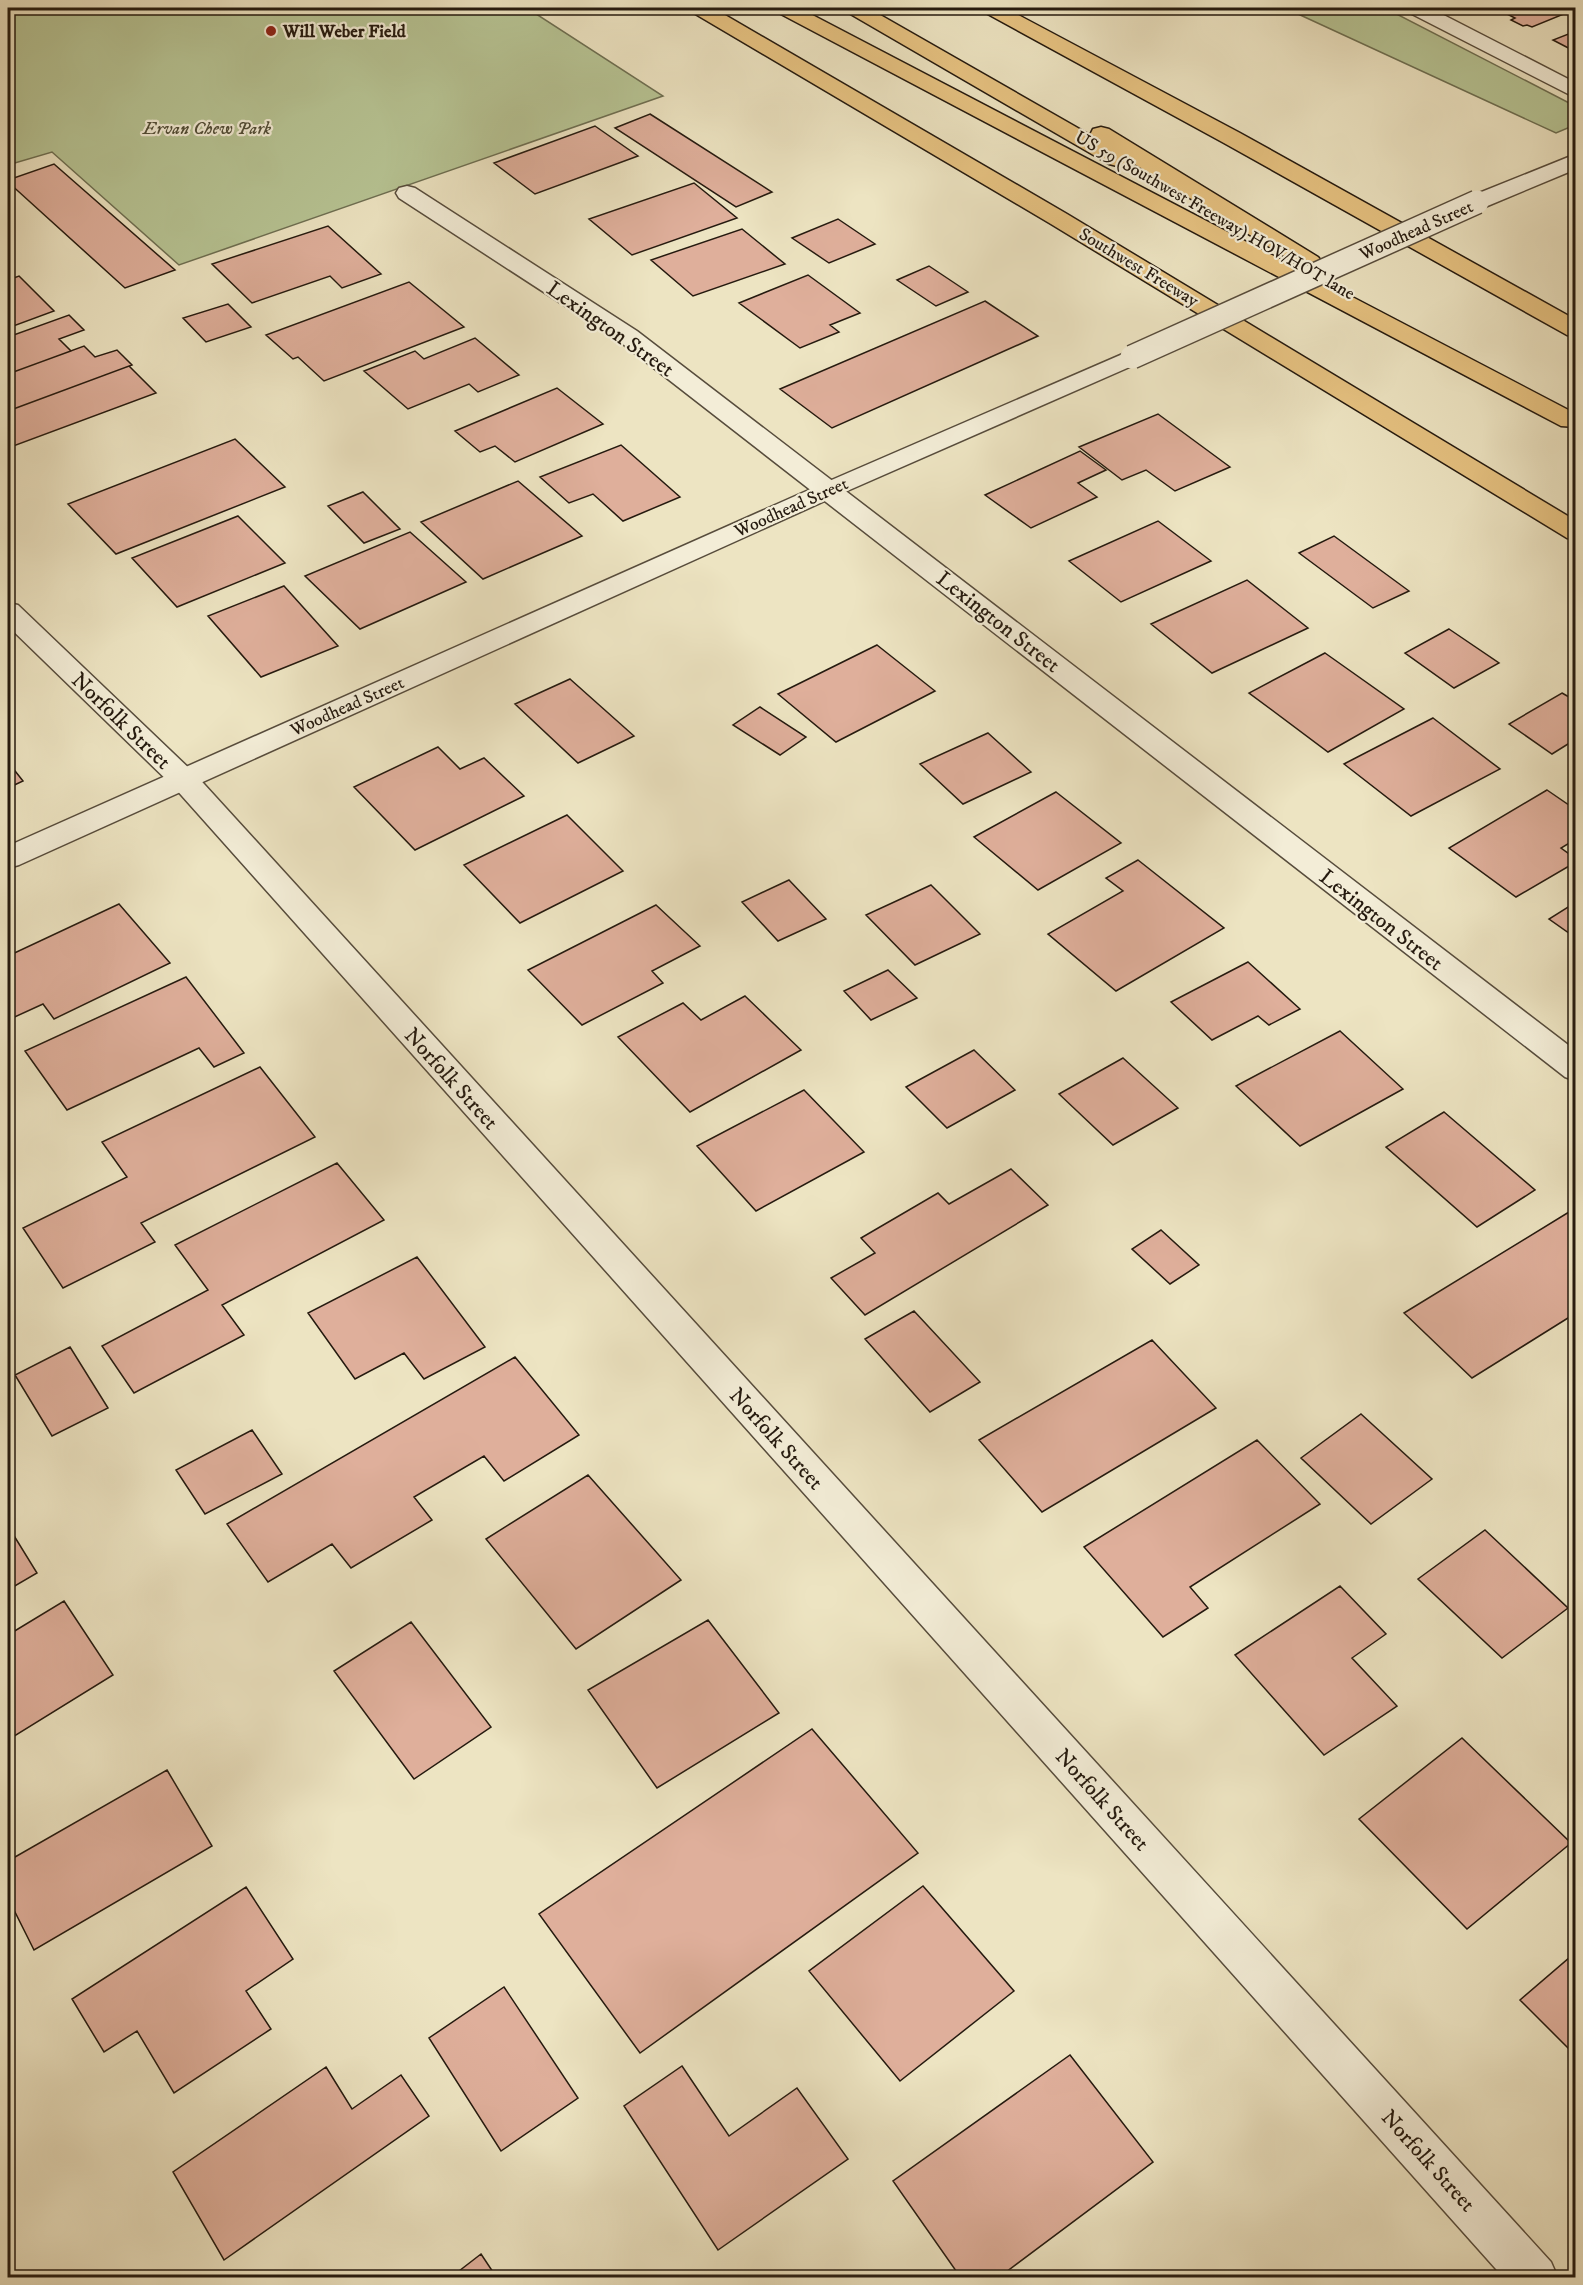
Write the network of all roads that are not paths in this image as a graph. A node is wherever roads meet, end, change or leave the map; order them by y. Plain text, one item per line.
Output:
1 (699, 8) edge
2 (784, 8) edge
3 (854, 8) edge
4 (889, 8) edge
5 (991, 8) edge
6 (1415, 8) edge
7 (1575, 92) edge
8 (1575, 160) edge
9 (407, 193) dead end
10 (1575, 330) edge
11 (1573, 423) edge
12 (829, 490) junction
13 (1575, 532) edge
14 (8, 611) edge
15 (184, 780) junction
16 (8, 858) edge
17 (1575, 1069) edge
18 (1535, 2277) edge

1 - 13 highway, Southwest Freeway
2 - 11 highway
3 - 11 highway, US 59 (Southwest Freeway) HOV/HOT lane
4 - 11 highway
5 - 10 highway
6 - 7 street
8 - 12 street, Woodhead Street, bridge
9 - 12 street, Lexington Street
12 - 15 street, Woodhead Street
12 - 17 street, Lexington Street
14 - 15 street, Norfolk Street
15 - 16 street, Woodhead Street
15 - 18 street, Norfolk Street

